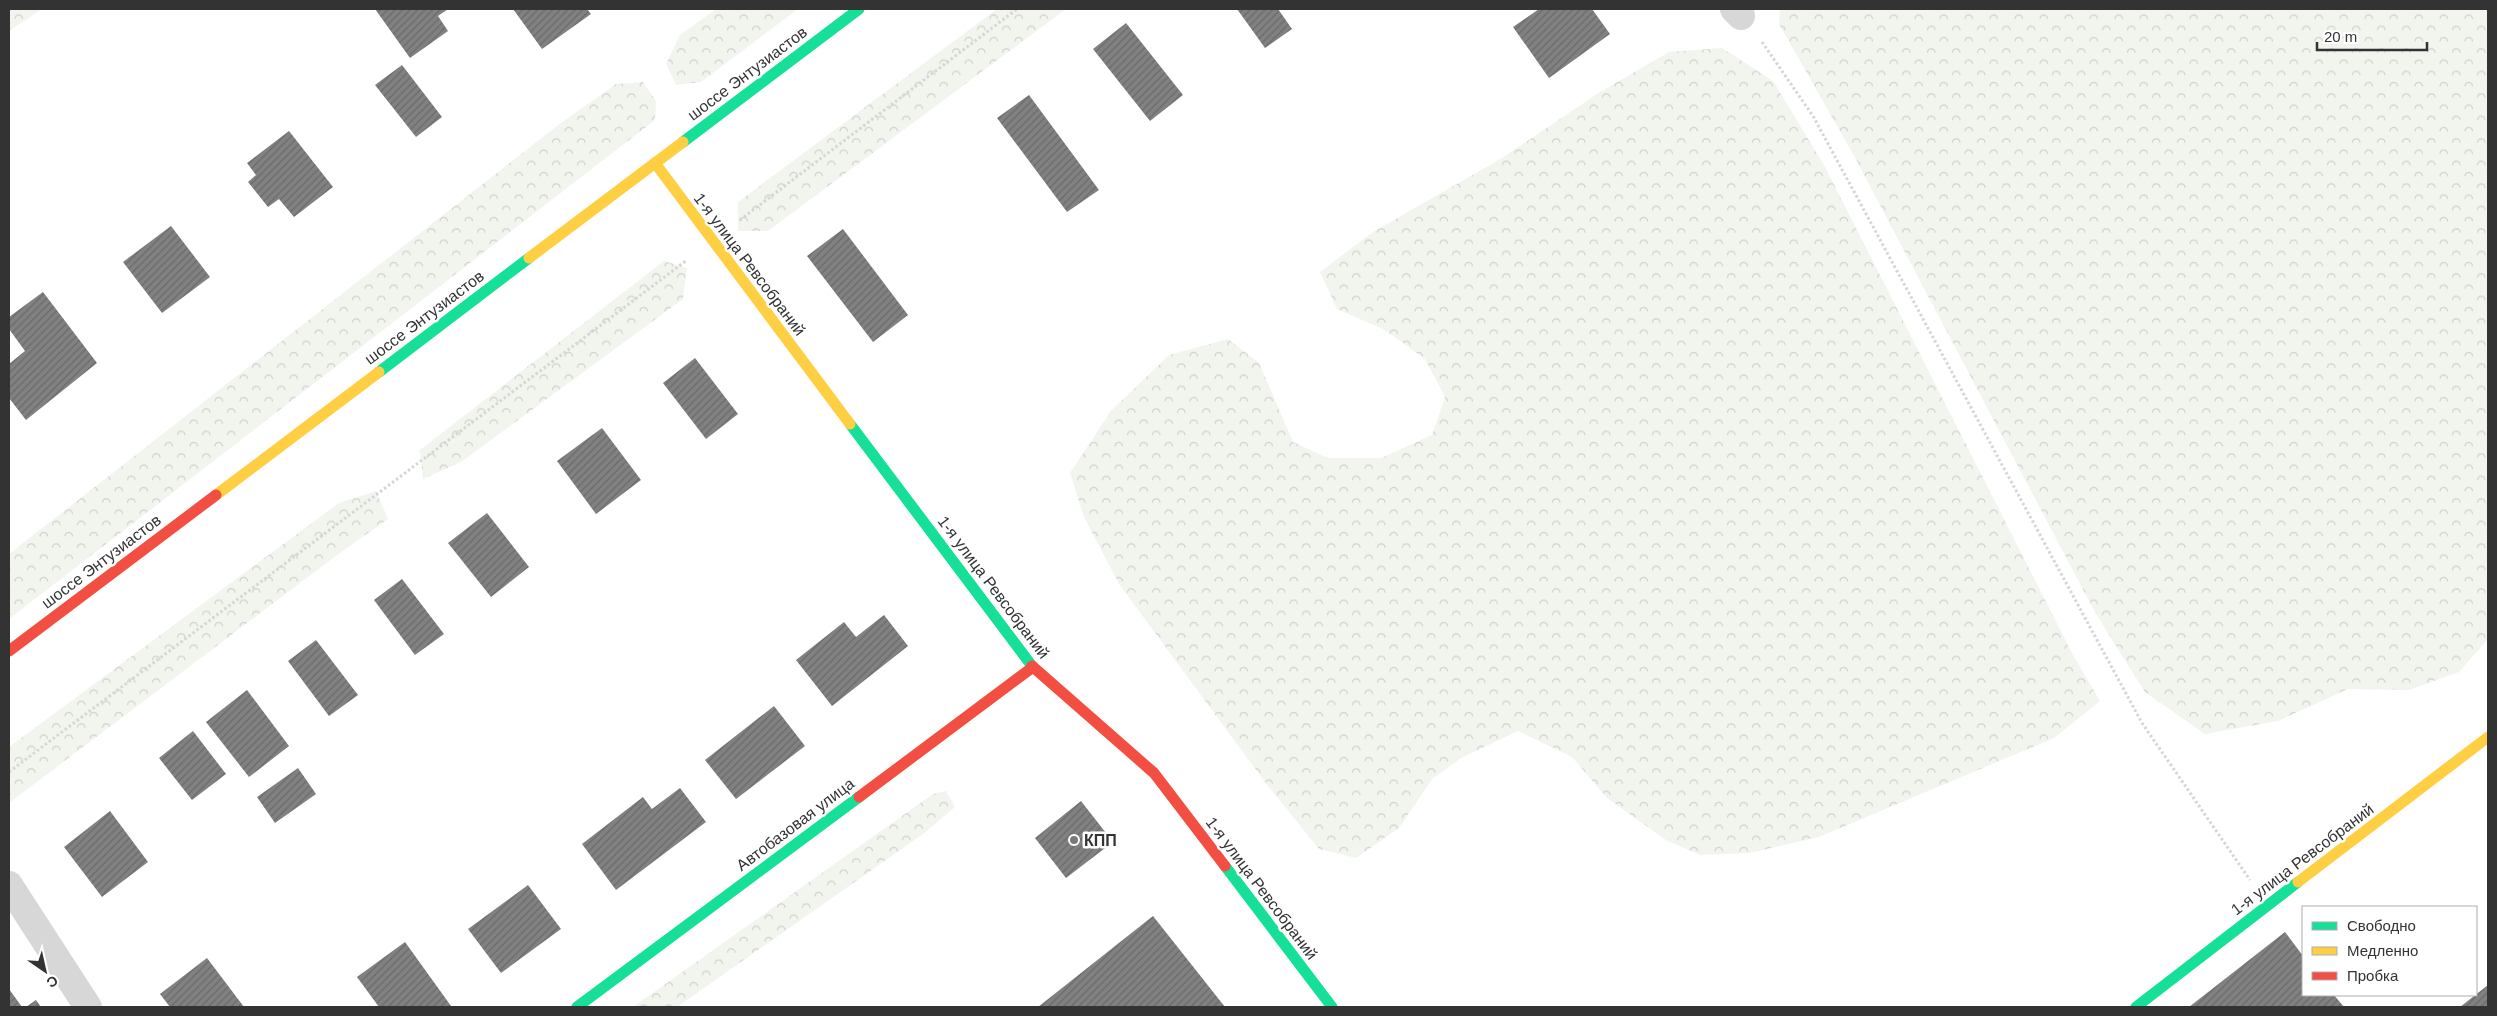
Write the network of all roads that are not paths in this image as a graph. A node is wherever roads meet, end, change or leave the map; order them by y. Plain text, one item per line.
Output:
1 (859, 9) edge
2 (655, 163) junction
3 (9, 651) edge
4 (1032, 667) junction
5 (2488, 737) edge
6 (9, 885) edge
7 (88, 1007) edge
8 (577, 1007) edge
9 (1332, 1007) edge
10 (2136, 1007) edge

1 - 2 street, шоссе Энтузиастов
2 - 3 street, шоссе Энтузиастов
2 - 4 street, 1-я улица Ревсобраний
4 - 8 street, Автобазовая улица
4 - 9 street, 1-я улица Ревсобраний
5 - 10 street, 1-я улица Ревсобраний
6 - 7 street

